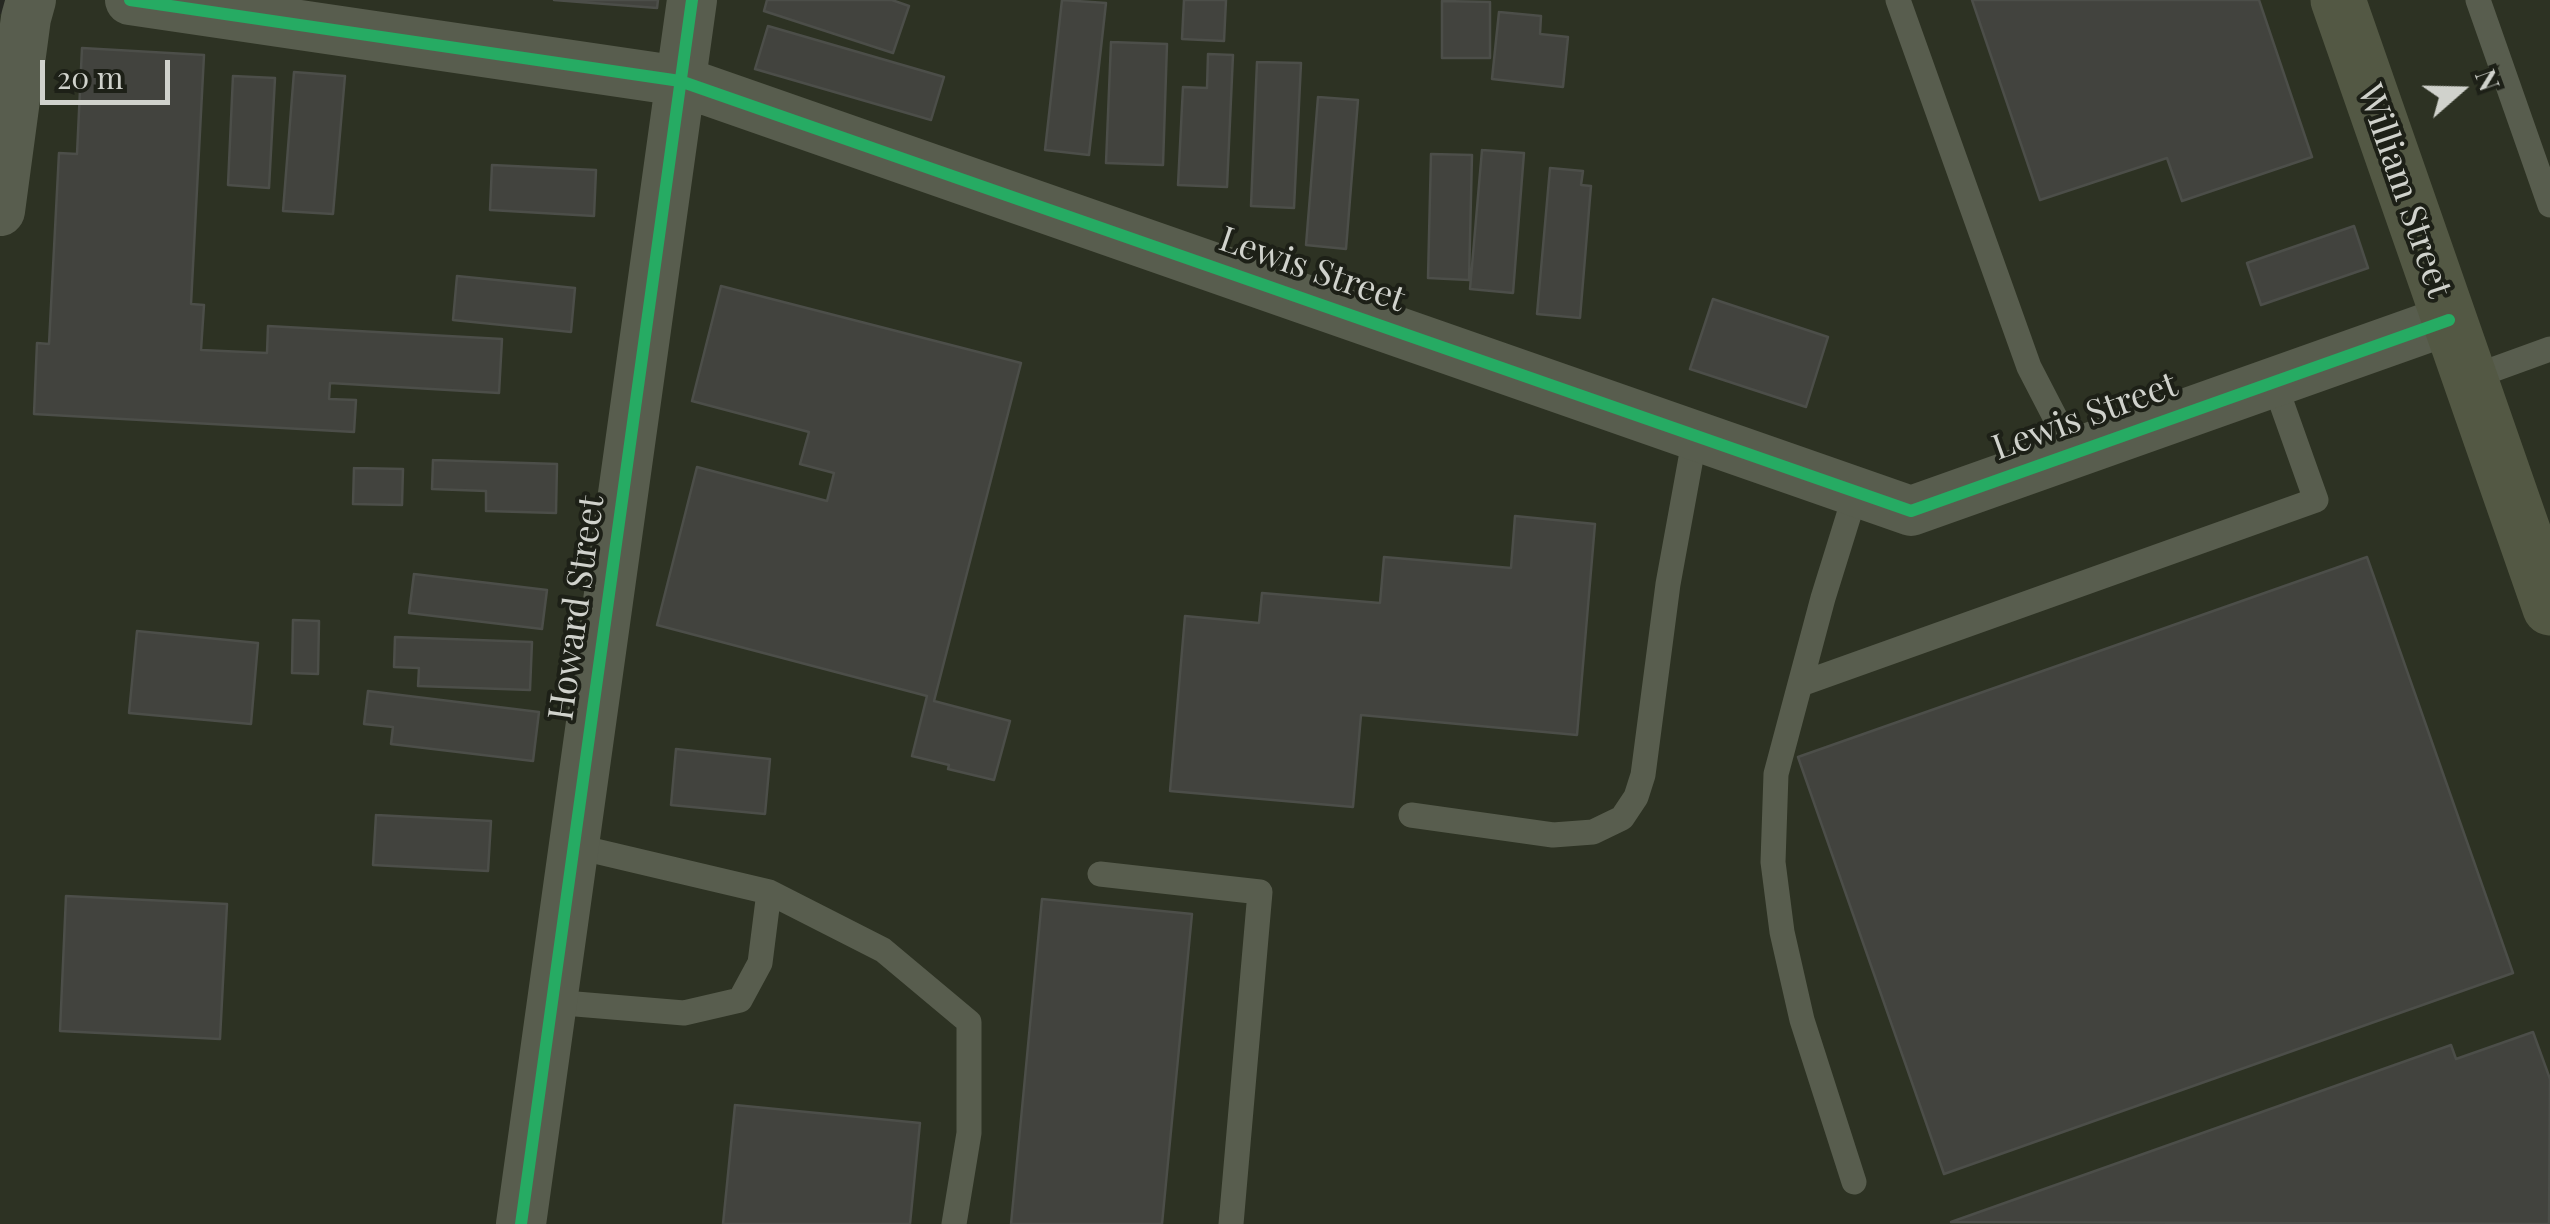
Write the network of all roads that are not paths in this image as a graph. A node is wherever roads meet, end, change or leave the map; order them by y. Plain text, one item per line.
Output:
1 (31, 0) edge
2 (130, 0) edge
3 (692, 0) edge
4 (1898, 0) edge
5 (2338, 0) edge
6 (2478, 0) edge
7 (680, 81) junction
8 (2550, 204) edge
9 (0, 211) edge
10 (2449, 320) junction
11 (2550, 350) edge
12 (2470, 378) junction
13 (2274, 382) junction
14 (1695, 436) junction
15 (2074, 454) junction
16 (1856, 492) junction
17 (2550, 608) edge
18 (1800, 684) junction
19 (1411, 815) dead end
20 (574, 846) junction
21 (1100, 874) dead end
22 (768, 892) junction
23 (552, 1002) junction
24 (1854, 1182) dead end
25 (522, 1224) edge
26 (954, 1224) edge
27 (1231, 1224) edge

1 - 9 street
2 - 7 street, Lewis Street
3 - 7 street, Howard Street
4 - 15 lane
5 - 10 main road, William Street
6 - 8 lane
7 - 14 street, Lewis Street
7 - 20 street, Howard Street
10 - 12 main road, William Street
10 - 13 street, Lewis Street
11 - 12 lane
12 - 17 main road, William Street
13 - 15 street, Lewis Street
13 - 18 lane
14 - 16 street, Lewis Street
14 - 19 lane
15 - 16 street, Lewis Street
16 - 18 lane
18 - 24 lane
20 - 22 lane
20 - 23 street, Howard Street
21 - 27 lane
22 - 23 lane
22 - 26 lane
23 - 25 street, Howard Street

